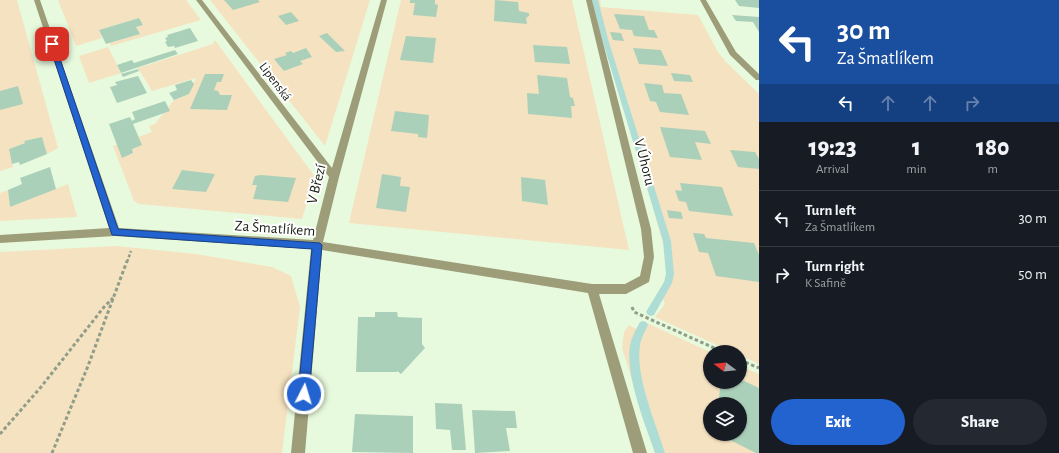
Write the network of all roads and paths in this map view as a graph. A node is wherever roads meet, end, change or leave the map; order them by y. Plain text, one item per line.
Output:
1 (37, 0) edge
2 (199, 0) edge
3 (384, 0) edge
4 (589, 0) edge
5 (703, 0) edge
6 (759, 78) edge
7 (334, 177) junction
8 (115, 232) junction
9 (138, 234) junction
10 (0, 239) edge
11 (317, 245) junction
12 (592, 289) junction
13 (626, 289) junction
14 (113, 297) junction
15 (707, 345) edge
16 (747, 363) edge
17 (759, 368) edge
18 (0, 434) edge
19 (52, 453) edge
20 (298, 453) edge
21 (640, 453) edge

1 - 8 street
2 - 7 street, Lipenská
3 - 7 street, V Březí
4 - 13 street, V Úhoru
5 - 6 street
7 - 11 street, V Březí
8 - 9 street, Za Šmatlíkem
8 - 10 street, Za Šmatlíkem
9 - 11 street, Za Šmatlíkem
9 - 14 path
11 - 12 street, Za Šmatlíkem
11 - 20 street, V Březí
12 - 13 street, V Úhoru
12 - 21 street
13 - 15 path
14 - 18 path
14 - 19 path
16 - 17 path

